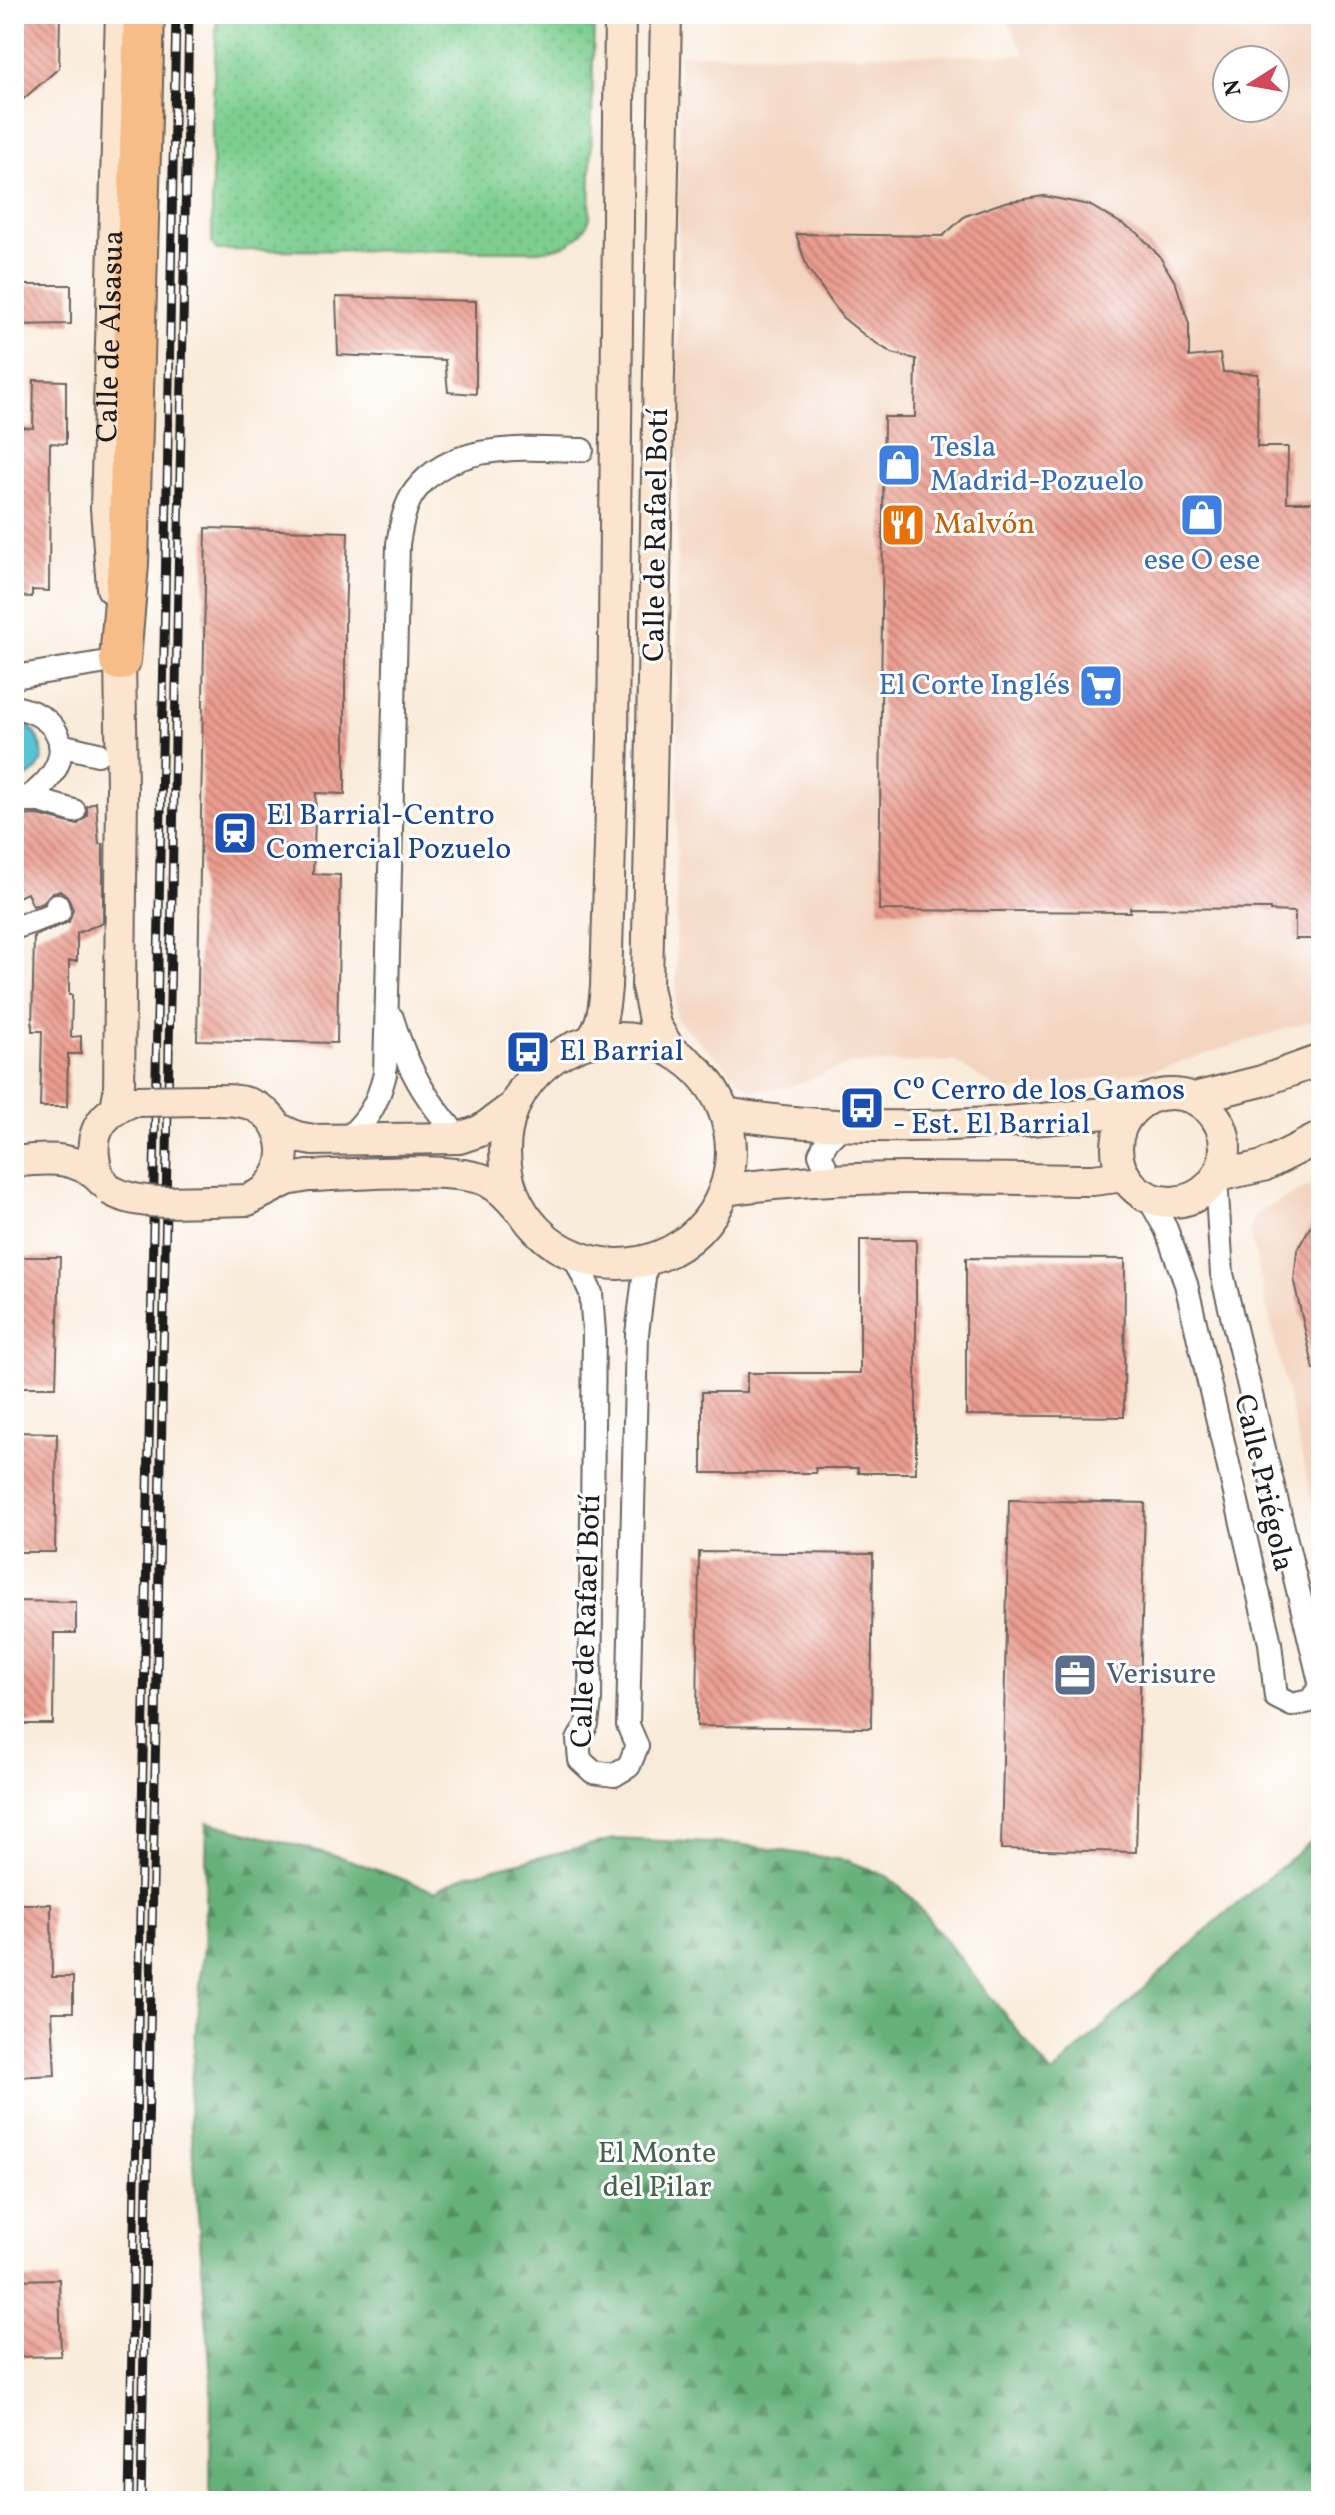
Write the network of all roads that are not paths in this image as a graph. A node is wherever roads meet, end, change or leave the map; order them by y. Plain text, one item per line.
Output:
1 (121, 14) edge
2 (144, 14) edge
3 (620, 14) edge
4 (666, 14) edge
5 (582, 450) dead end
6 (120, 660) junction
7 (14, 677) edge
8 (14, 707) edge
9 (60, 745) junction
10 (98, 754) dead end
11 (612, 762) junction
12 (18, 802) edge
13 (74, 811) dead end
14 (57, 905) dead end
15 (14, 928) edge
16 (648, 933) junction
17 (387, 1001) junction
18 (591, 1041) junction
19 (670, 1050) junction
20 (1321, 1060) edge
21 (1194, 1098) junction
22 (125, 1105) junction
23 (514, 1106) junction
24 (1132, 1110) junction
25 (725, 1113) junction
26 (844, 1124) junction
27 (278, 1128) junction
28 (96, 1132) junction
29 (1321, 1137) edge
30 (459, 1138) junction
31 (346, 1140) junction
32 (64, 1159) junction
33 (14, 1162) edge
34 (1125, 1176) junction
35 (1217, 1177) junction
36 (831, 1180) junction
37 (104, 1183) junction
38 (268, 1187) junction
39 (725, 1190) junction
40 (1148, 1197) junction
41 (522, 1211) junction
42 (574, 1256) junction
43 (646, 1262) junction

1 - 6 street, Calle de Alsasua
2 - 6 highway
3 - 11 street, Calle de Rafael Botí
4 - 16 street, Calle de Rafael Botí
5 - 17 street
6 - 7 street
6 - 22 street, Calle de Alsasua
8 - 9 street
9 - 10 street
9 - 12 street
11 - 16 street
11 - 18 street, Calle de Rafael Botí
12 - 13 street
14 - 15 street
16 - 19 street, Calle de Rafael Botí
17 - 30 street
17 - 31 street
18 - 19 street
18 - 23 street
19 - 25 street
20 - 21 street
21 - 24 street
21 - 35 street
22 - 27 street, bridge
22 - 28 street
23 - 30 street
23 - 41 street
24 - 26 street
24 - 34 street
25 - 26 street
25 - 39 street
26 - 36 street
27 - 31 street
27 - 38 street
28 - 32 street
28 - 37 street
29 - 35 street
30 - 31 street
32 - 33 street
32 - 37 street
34 - 36 street
34 - 40 street
35 - 40 street
35 - 40 street, Calle Priégola
36 - 39 street
37 - 38 street, bridge
38 - 41 street
39 - 43 street
41 - 42 street
42 - 43 street
42 - 43 street, Calle de Rafael Botí

